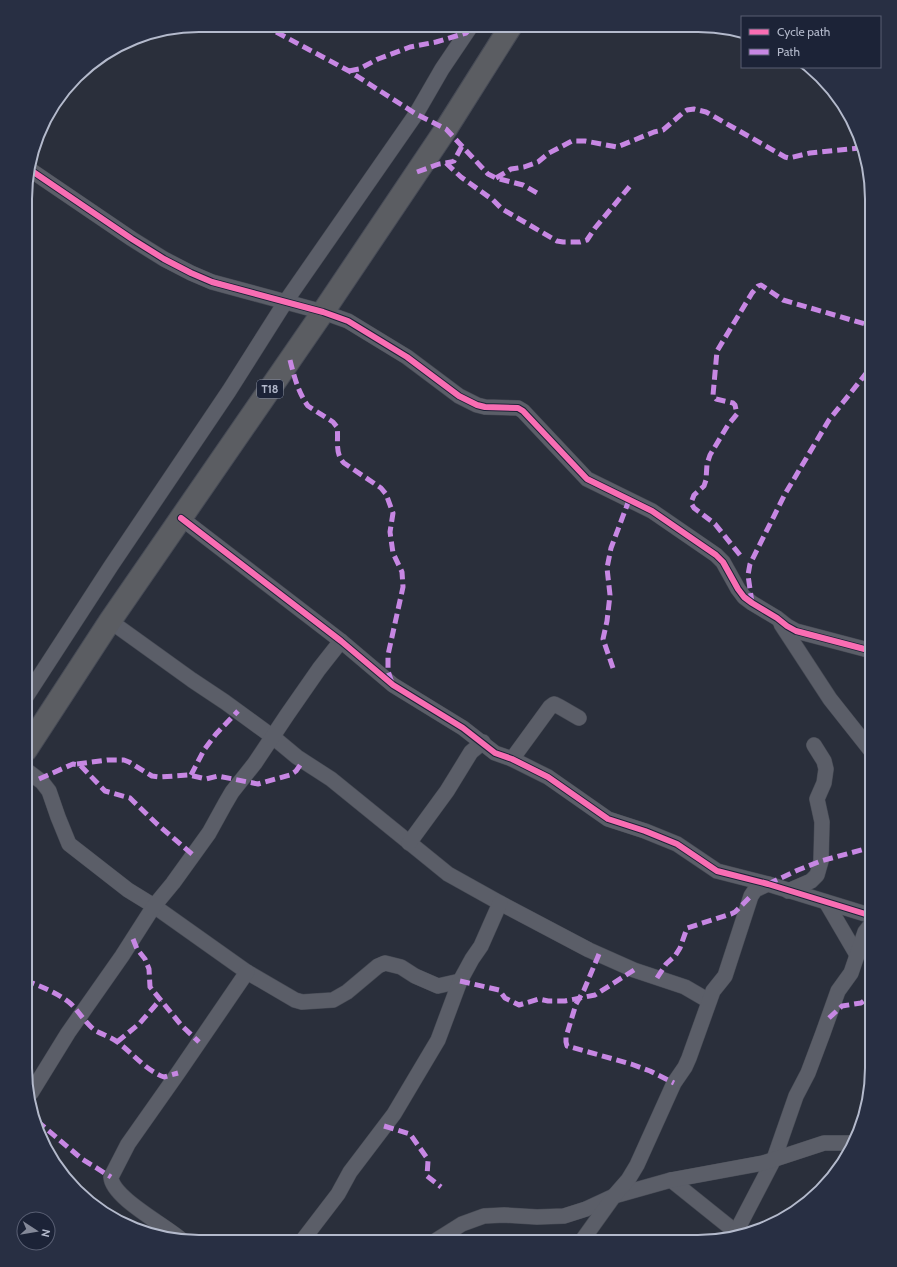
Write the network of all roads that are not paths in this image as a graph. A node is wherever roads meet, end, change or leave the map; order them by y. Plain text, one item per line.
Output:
1 (467, 32) edge
2 (507, 32) edge
3 (34, 173) edge
4 (286, 301) junction
5 (323, 312) junction
6 (181, 518) junction
7 (777, 618) junction
8 (110, 621) junction
9 (341, 641) junction
10 (865, 649) edge
11 (32, 688) edge
12 (579, 718) dead end
13 (274, 737) junction
14 (32, 741) edge
15 (482, 742) junction
16 (865, 743) edge
17 (814, 745) dead end
18 (512, 759) junction
19 (32, 774) edge
20 (409, 843) junction
21 (768, 884) junction
22 (788, 890) junction
23 (826, 902) junction
24 (500, 903) junction
25 (154, 906) junction
26 (865, 914) edge
27 (865, 932) edge
28 (858, 956) junction
29 (247, 972) junction
30 (460, 981) junction
31 (709, 1001) junction
32 (33, 1090) edge
33 (848, 1143) edge
34 (774, 1159) junction
35 (670, 1180) junction
36 (614, 1196) junction
37 (738, 1230) edge
38 (735, 1231) edge
39 (172, 1233) edge
40 (307, 1235) edge
41 (445, 1235) edge
42 (586, 1235) edge

1 - 4 street
2 - 5 highway, T18
3 - 4 street
4 - 5 street
4 - 11 street
5 - 6 highway, T18
5 - 7 street
6 - 8 highway, T18
6 - 9 street
7 - 10 street
7 - 16 street
8 - 13 street
8 - 14 highway, T18
9 - 13 street
9 - 15 street
12 - 18 street
13 - 20 street
13 - 25 street
15 - 18 street
15 - 20 street
17 - 22 street
18 - 21 street
19 - 25 street
20 - 24 street
21 - 22 street
21 - 31 street
22 - 23 street
23 - 26 street
23 - 28 street
24 - 30 street
24 - 31 street
25 - 29 street
25 - 32 street
27 - 28 street
28 - 34 street
29 - 30 street
29 - 39 street
30 - 40 street
31 - 36 street
33 - 34 street
34 - 35 street
34 - 37 street
35 - 36 street
35 - 38 street
36 - 41 street
36 - 42 street

